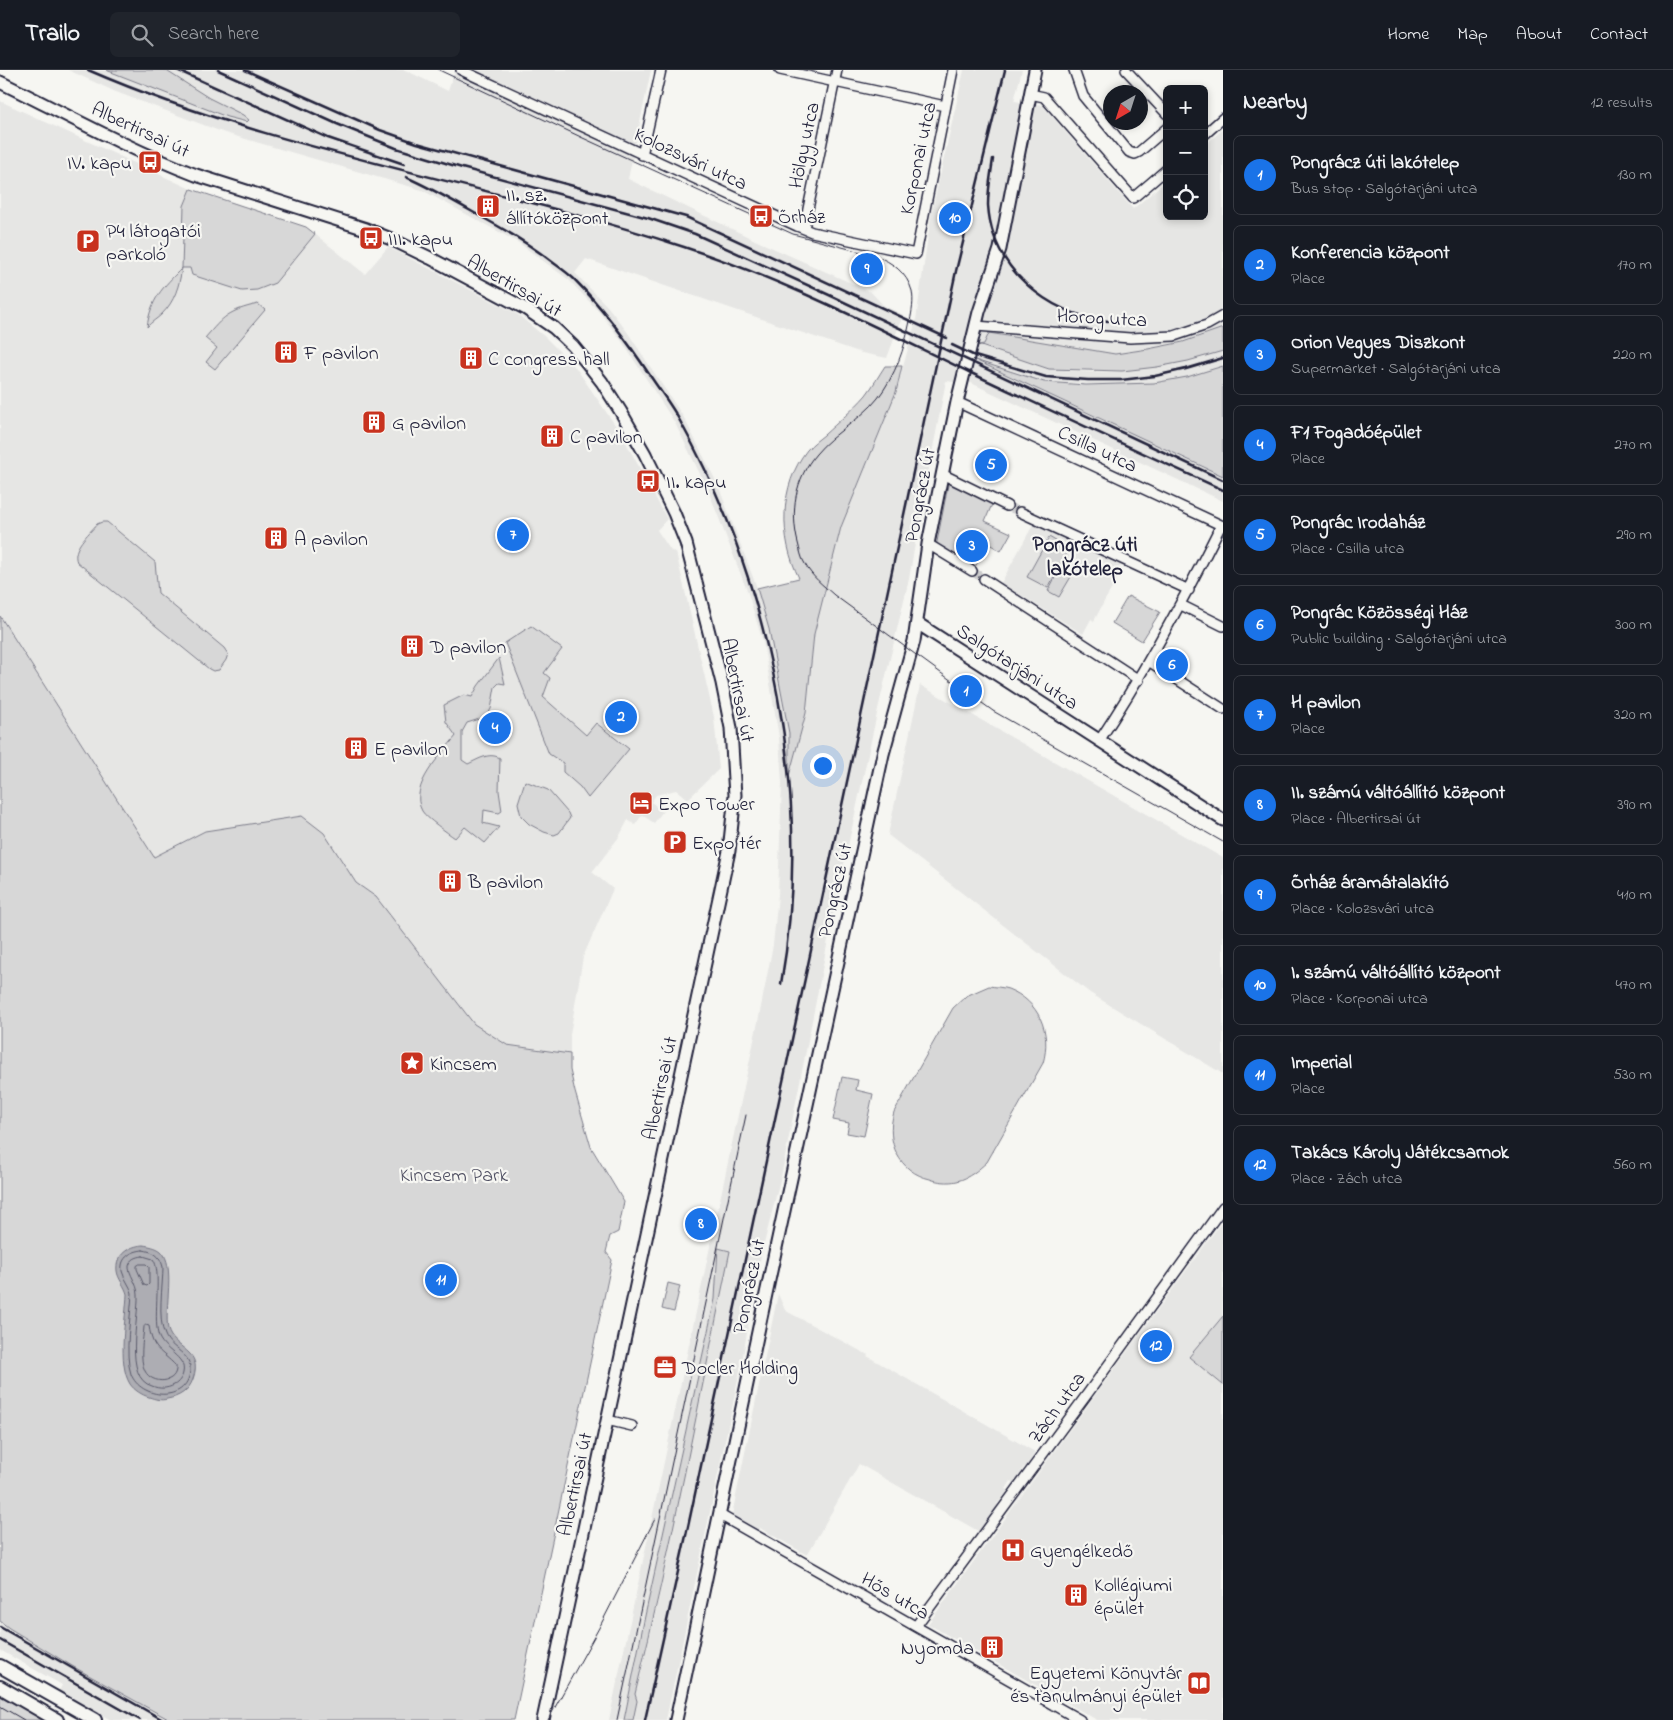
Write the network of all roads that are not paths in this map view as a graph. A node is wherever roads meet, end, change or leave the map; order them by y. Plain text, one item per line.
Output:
1 (461, 70) edge
2 (661, 70) edge
3 (780, 70) edge
4 (838, 70) edge
5 (953, 70) edge
6 (1035, 70) edge
7 (1074, 70) edge
8 (1126, 70) edge
9 (0, 82) edge
10 (835, 82) junction
11 (1030, 94) junction
12 (945, 106) junction
13 (1163, 110) edge
14 (1223, 118) edge
15 (1165, 130) edge
16 (1208, 131) edge
17 (642, 155) junction
18 (1163, 172) edge
19 (804, 228) junction
20 (916, 254) joint
21 (1223, 316) edge
22 (976, 326) junction
23 (958, 402) junction
24 (942, 474) junction
25 (1007, 506) tunnel mouth
26 (1020, 512) tunnel mouth
27 (1222, 526) edge
28 (928, 544) junction
29 (972, 571) tunnel mouth
30 (985, 580) tunnel mouth
31 (1189, 590) junction
32 (1181, 605) junction
33 (917, 622) junction
34 (1223, 626) edge
35 (1150, 662) junction
36 (1139, 680) junction
37 (1223, 709) edge
38 (1099, 741) junction
39 (1222, 815) edge
40 (1223, 1207) edge
41 (607, 1420) junction
42 (632, 1426) dead end
43 (720, 1515) junction
44 (916, 1626) junction
45 (0, 1666) edge
46 (0, 1687) edge
47 (57, 1720) edge
48 (95, 1720) edge
49 (543, 1720) edge
50 (676, 1720) edge
51 (1080, 1720) edge

1 - 17 street, Kolozsvári utca
2 - 17 street
3 - 10 street
4 - 10 street, Hölgy utca
5 - 12 street, Korponai utca
6 - 11 street, Pongrácz út
7 - 15 street
8 - 13 street
9 - 41 street, Albertirsai út
10 - 12 street
10 - 19 street, Hölgy utca
11 - 18 street
11 - 22 street, Pongrácz út
12 - 20 street, Korponai utca
14 - 16 street
17 - 19 street, Kolozsvári utca
19 - 20 street, Kolozsvári utca
21 - 22 street, Horog utca
22 - 23 street, Pongrácz út
23 - 24 street, Pongrácz út
23 - 27 street, Csilla utca
24 - 25 street
24 - 28 street, Pongrácz út
26 - 31 street
27 - 31 street
28 - 29 street
28 - 33 street, Pongrácz út
30 - 36 street
31 - 32 street
32 - 34 street
32 - 35 street
33 - 38 street, Salgótarjáni utca
33 - 43 street, Pongrácz út
35 - 36 street
35 - 37 street
36 - 38 street
38 - 39 street, Salgótarjáni utca
40 - 44 street, Zách utca
41 - 42 street
41 - 49 street, Albertirsai út
43 - 44 street, Hős utca
43 - 50 street, Pongrácz út
44 - 51 street, Hős utca
45 - 48 main road
46 - 47 main road

